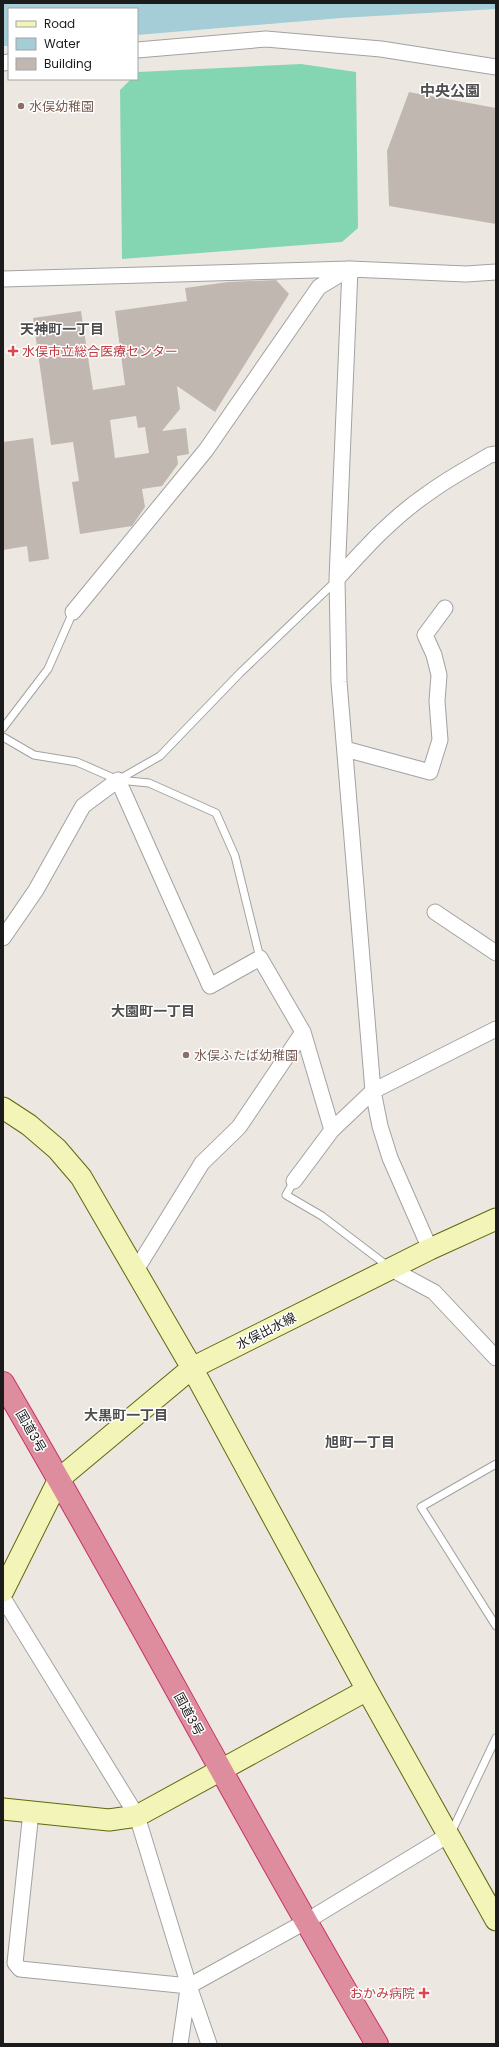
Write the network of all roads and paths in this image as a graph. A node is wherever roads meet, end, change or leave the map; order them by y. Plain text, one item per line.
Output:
1 (138, 50) edge
2 (496, 68) edge
3 (350, 269) junction
4 (496, 272) edge
5 (3, 279) edge
6 (496, 454) edge
7 (337, 579) junction
8 (445, 608) dead end
9 (73, 612) joint
10 (3, 728) edge
11 (3, 737) edge
12 (345, 749) junction
13 (118, 780) junction
14 (435, 912) dead end
15 (3, 938) edge
16 (496, 953) edge
17 (260, 958) junction
18 (496, 1029) edge
19 (303, 1032) junction
20 (373, 1091) junction
21 (3, 1108) edge
22 (332, 1130) junction
23 (294, 1180) joint
24 (496, 1219) edge
25 (430, 1249) junction
26 (390, 1269) junction
27 (136, 1270) junction
28 (496, 1358) edge
29 (192, 1368) junction
30 (3, 1383) edge
31 (496, 1464) edge
32 (60, 1479) junction
33 (3, 1591) edge
34 (3, 1598) edge
35 (496, 1626) edge
36 (367, 1690) junction
37 (496, 1738) edge
38 (219, 1769) junction
39 (3, 1809) edge
40 (31, 1812) junction
41 (137, 1816) junction
42 (450, 1834) junction
43 (496, 1920) edge
44 (305, 1922) junction
45 (189, 1986) junction
46 (180, 2044) edge
47 (209, 2044) edge
48 (377, 2044) edge

1 - 2 street
3 - 4 street
3 - 5 street
3 - 7 street
3 - 9 street
6 - 7 street
7 - 12 street
7 - 13 lane
8 - 12 street
9 - 10 lane
11 - 13 lane
12 - 20 street
13 - 15 street
13 - 17 lane
13 - 17 street
14 - 16 street
17 - 19 street
18 - 20 street
19 - 22 street
19 - 27 street
20 - 22 street
20 - 25 street
21 - 27 street
22 - 23 street
23 - 26 lane
24 - 25 street, 水俣出水線
25 - 26 street, 水俣出水線
26 - 28 street
26 - 29 street, 水俣出水線
27 - 29 street
29 - 32 street, 水俣出水線
29 - 36 street
30 - 32 highway, 国道3号
31 - 35 lane
32 - 33 street
32 - 38 highway, 国道3号
34 - 41 street
36 - 38 street
36 - 42 street
37 - 42 lane
38 - 41 street
38 - 44 highway, 国道3号
39 - 40 street
40 - 41 street
40 - 45 street
41 - 45 street
42 - 43 street
42 - 44 street
44 - 45 street
44 - 48 highway, 国道3号
45 - 46 street
45 - 47 street

